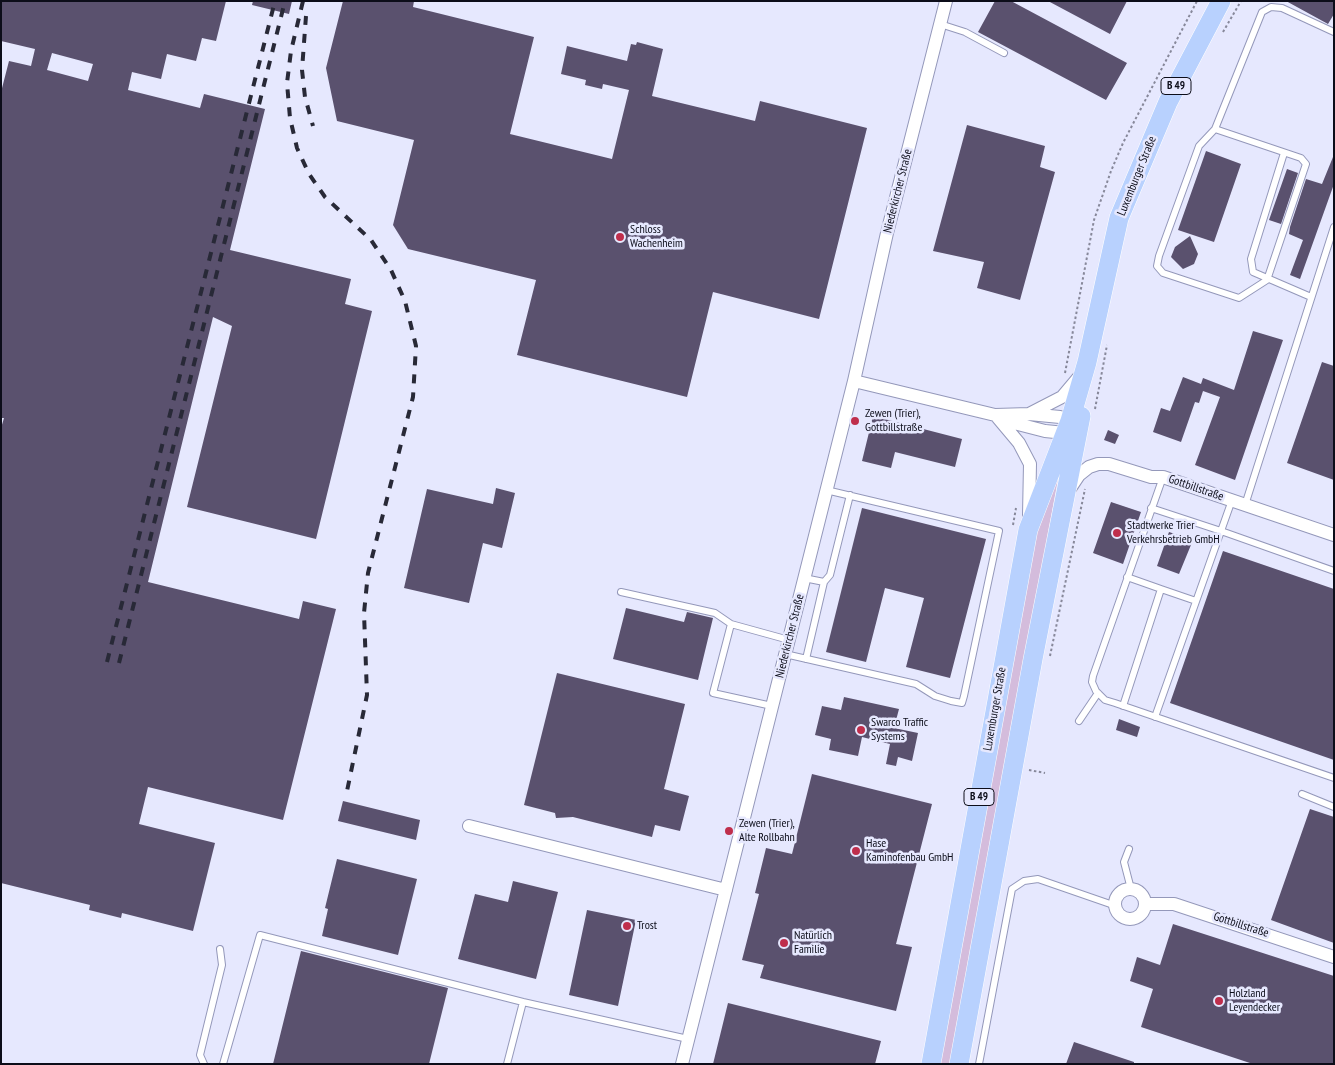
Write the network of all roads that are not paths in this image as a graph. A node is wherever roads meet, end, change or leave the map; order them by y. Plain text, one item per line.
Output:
1 (946, 1) edge
2 (1221, 1) edge
3 (940, 24) junction
4 (1334, 32) edge
5 (1004, 53) dead end
6 (1214, 129) junction
7 (1284, 153) junction
8 (1334, 228) edge
9 (1267, 280) junction
10 (1311, 297) junction
11 (1087, 362) junction
12 (854, 381) junction
13 (1029, 414) junction
14 (995, 415) junction
15 (1071, 428) junction
16 (1163, 477) junction
17 (826, 490) junction
18 (1067, 493) junction
19 (850, 496) junction
20 (1232, 500) junction
21 (1245, 504) junction
22 (1151, 508) junction
23 (1028, 530) junction
24 (1221, 531) junction
25 (1334, 535) edge
26 (1334, 571) edge
27 (1128, 577) junction
28 (804, 578) junction
29 (824, 582) junction
30 (1160, 589) junction
31 (621, 592) dead end
32 (1196, 601) junction
33 (730, 624) junction
34 (788, 640) junction
35 (785, 654) junction
36 (806, 659) junction
37 (1098, 694) junction
38 (772, 706) junction
39 (1123, 706) junction
40 (1155, 717) junction
41 (1079, 721) dead end
42 (1334, 778) edge
43 (1302, 794) dead end
44 (1334, 807) edge
45 (469, 826) dead end
46 (1129, 849) dead end
47 (1131, 889) junction
48 (726, 890) junction
49 (1145, 904) junction
50 (1116, 906) junction
51 (220, 949) dead end
52 (1334, 957) edge
53 (523, 1002) junction
54 (688, 1038) junction
55 (204, 1064) edge
56 (223, 1064) edge
57 (507, 1064) edge
58 (682, 1064) edge
59 (931, 1064) edge
60 (959, 1064) edge
61 (979, 1064) edge

1 - 3 street, Niederkircher Straße
2 - 11 main road, Luxemburger Straße / B 49
3 - 5 lane
3 - 12 street, Niederkircher Straße
4 - 6 lane
6 - 7 lane
6 - 9 lane
7 - 9 lane
7 - 9 lane
8 - 10 lane
9 - 10 lane
10 - 21 lane
11 - 13 street
11 - 15 main road, Luxemburger Straße / B 49
12 - 14 street
12 - 17 street, Niederkircher Straße
13 - 14 street
13 - 15 street
14 - 15 street
14 - 23 street
15 - 18 main road, Luxemburger Straße / B 49
15 - 23 main road, Luxemburger Straße / B 49
16 - 18 street, Gottbillstraße
16 - 20 street, Gottbillstraße
16 - 22 lane
17 - 19 lane
17 - 28 street, Niederkircher Straße
18 - 60 main road, Luxemburger Straße / B 49
19 - 29 lane
19 - 36 lane
20 - 21 street, Gottbillstraße
20 - 24 lane
21 - 25 street, Gottbillstraße
22 - 24 lane
22 - 27 lane
23 - 59 main road, Luxemburger Straße / B 49
24 - 26 lane
24 - 32 lane
27 - 30 lane
27 - 37 lane
28 - 29 lane
28 - 34 street, Niederkircher Straße
29 - 36 lane
30 - 32 lane
30 - 39 lane
31 - 33 lane
32 - 40 lane
33 - 34 lane
33 - 38 lane
34 - 35 street, Niederkircher Straße
35 - 36 lane
35 - 38 street, Niederkircher Straße
37 - 39 lane
37 - 41 lane
38 - 48 street, Niederkircher Straße
39 - 40 lane
40 - 42 lane
43 - 44 lane
45 - 48 street
46 - 47 lane
47 - 49 street
47 - 50 street
48 - 54 street, Niederkircher Straße
49 - 50 street
49 - 52 street, Gottbillstraße
50 - 61 lane
51 - 55 lane
53 - 54 lane
53 - 56 lane
53 - 57 lane
54 - 58 street, Niederkircher Straße

